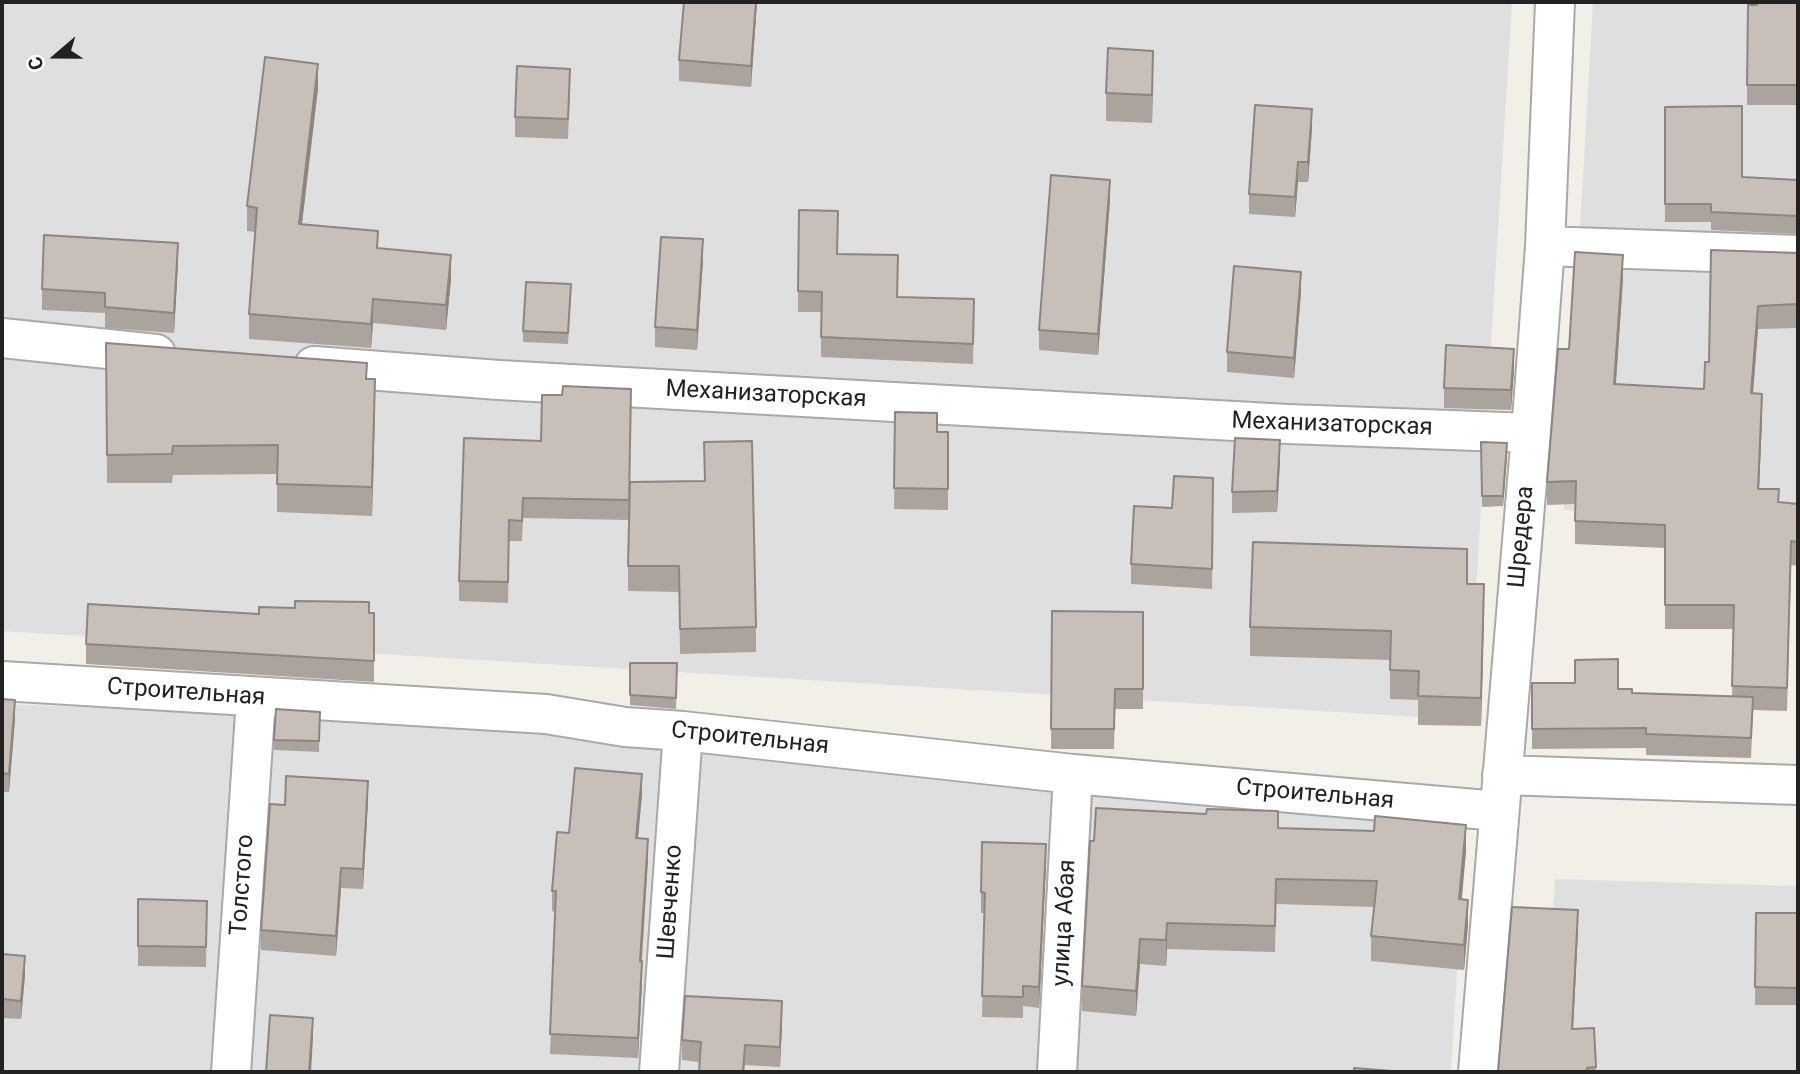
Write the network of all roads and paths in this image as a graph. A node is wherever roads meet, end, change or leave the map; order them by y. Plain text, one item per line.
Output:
1 (1555, 2) edge
2 (1545, 246) junction
3 (1798, 256) edge
4 (2, 338) edge
5 (195, 357) edge
6 (278, 363) edge
7 (1531, 433) junction
8 (2, 681) edge
9 (256, 698) junction
10 (683, 731) junction
11 (1073, 774) junction
12 (1798, 785) edge
13 (1500, 793) junction
14 (231, 1072) edge
15 (659, 1072) edge
16 (1057, 1072) edge
17 (1478, 1072) edge

1 - 2 street, Шредера
2 - 3 street
2 - 7 street, Шредера
4 - 5 street
6 - 7 street, Механизаторская
7 - 13 street, Шредера
8 - 9 street, Строительная
9 - 10 street, Строительная
9 - 14 street, Толстого
10 - 11 street, Строительная
10 - 15 street, Шевченко
11 - 13 street, Строительная
11 - 16 street, улица Абая
12 - 13 street, Строительная
13 - 17 street, Шредера

